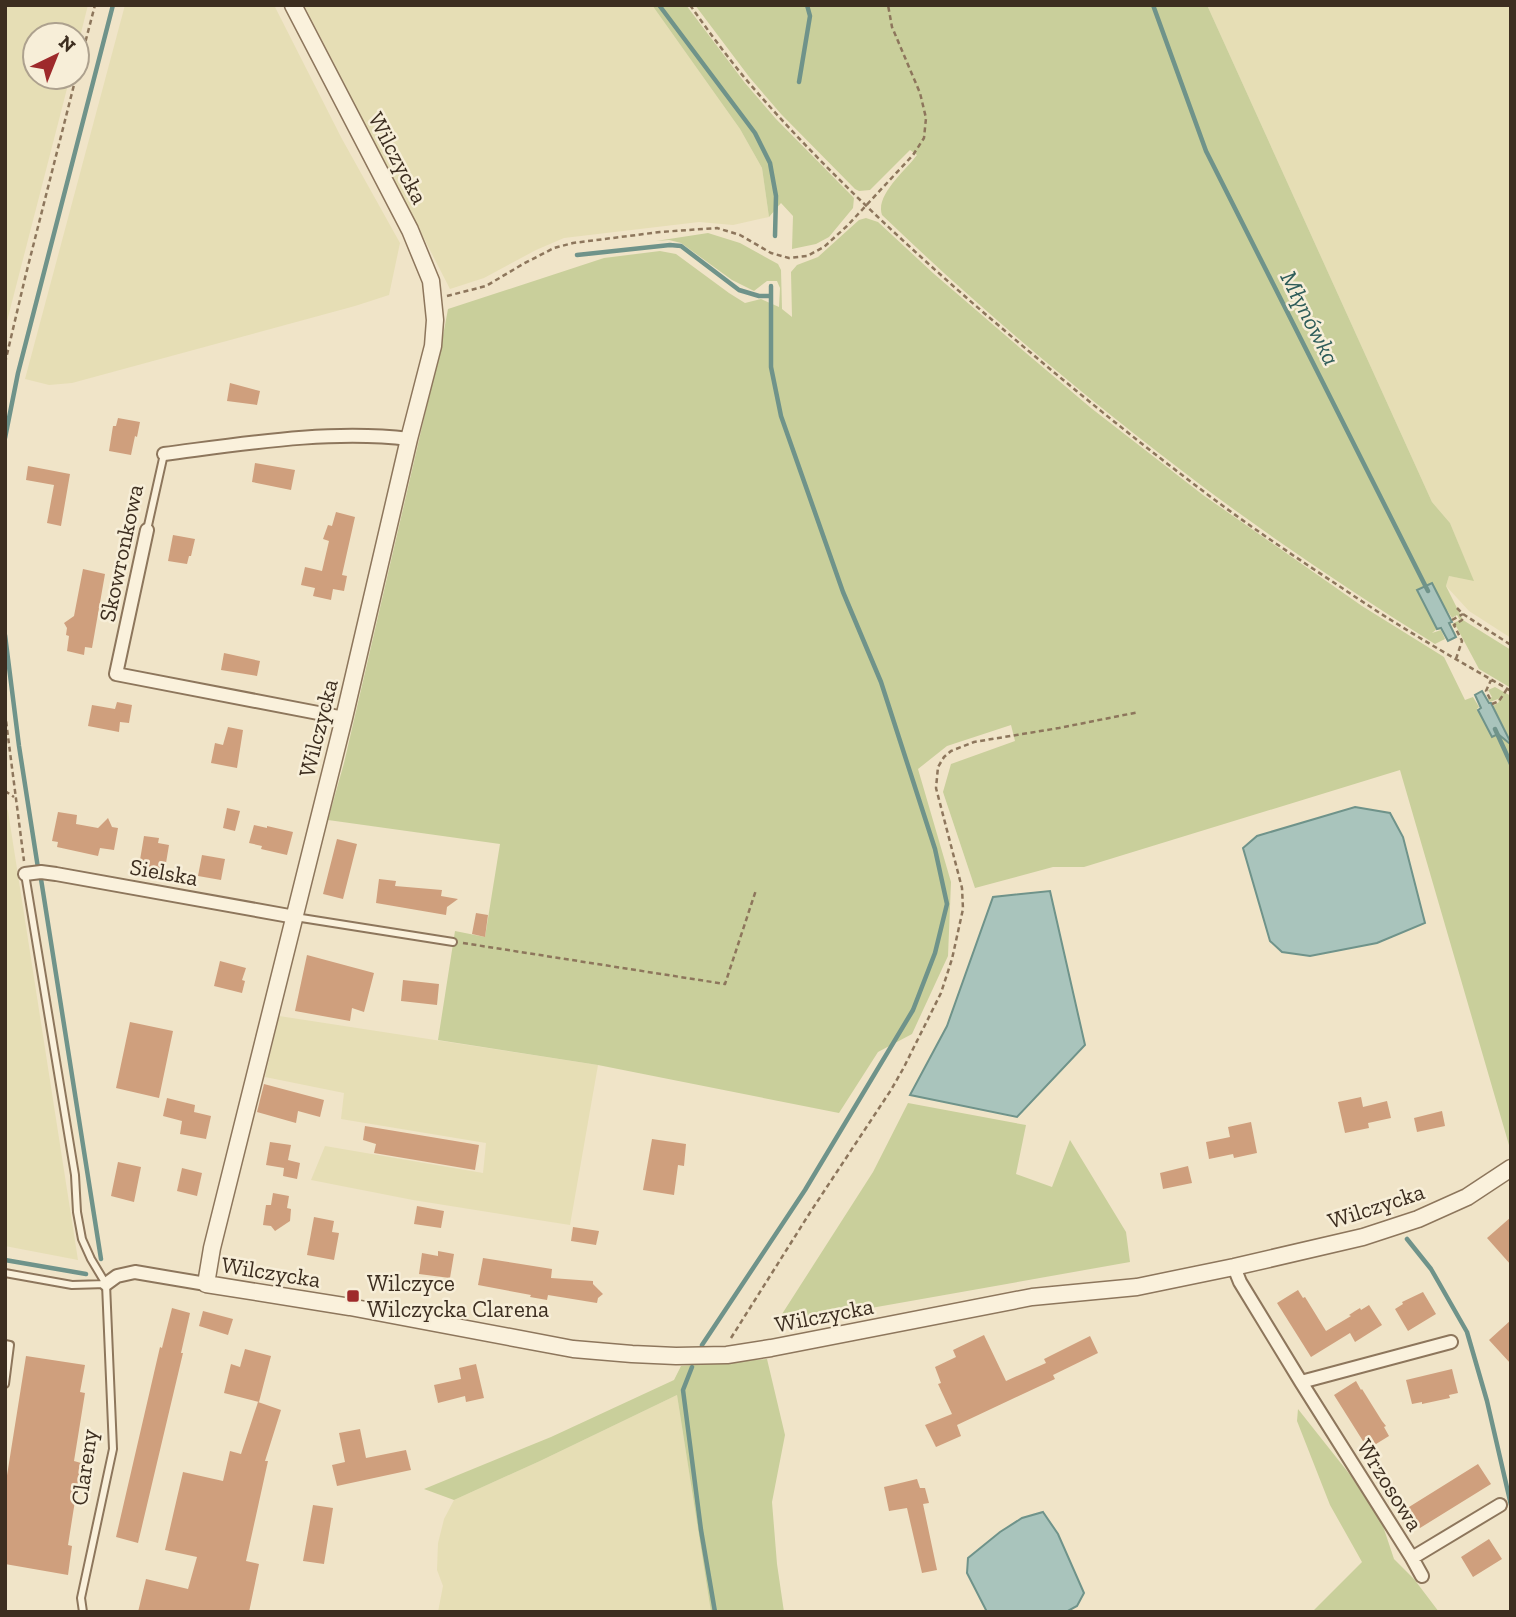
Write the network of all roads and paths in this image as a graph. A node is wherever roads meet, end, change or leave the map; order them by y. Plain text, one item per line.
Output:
1 (293, 5) edge
2 (690, 5) edge
3 (888, 5) edge
4 (73, 91) edge
5 (866, 205) junction
6 (434, 300) junction
7 (5, 363) edge
8 (409, 439) junction
9 (164, 454) joint
10 (147, 530) joint
11 (1457, 608) dead end
12 (1463, 614) junction
13 (1452, 620) dead end
14 (1511, 645) edge
15 (1456, 660) junction
16 (1491, 680) junction
17 (1509, 690) edge
18 (1490, 699) dead end
19 (1492, 704) dead end
20 (1139, 712) dead end
21 (5, 713) edge
22 (344, 719) junction
23 (5, 791) edge
24 (16, 798) junction
25 (25, 874) junction
26 (756, 890) dead end
27 (295, 917) junction
28 (453, 942) joint
29 (1511, 1168) edge
30 (1234, 1267) junction
31 (5, 1273) edge
32 (106, 1284) junction
33 (206, 1284) junction
34 (1451, 1342) dead end
35 (5, 1344) edge
36 (727, 1354) junction
37 (1301, 1382) junction
38 (5, 1384) edge
39 (1500, 1505) dead end
40 (1412, 1558) junction
41 (1422, 1576) dead end
42 (83, 1612) edge

1 - 6 street, Wilczycka
2 - 5 path
3 - 5 path
4 - 7 path
5 - 6 path
5 - 15 path
6 - 8 street, Wilczycka
8 - 9 street, Skowronkowa
8 - 22 street, Wilczycka
9 - 10 lane, Skowronkowa
10 - 22 street, Skowronkowa
11 - 12 path
12 - 13 path
12 - 14 path
12 - 15 path
15 - 16 path
16 - 17 path
16 - 18 path
17 - 19 path
20 - 36 path
21 - 24 path
22 - 27 street, Wilczycka
23 - 24 path
24 - 25 path
25 - 27 street, Sielska
25 - 32 lane
26 - 28 path
27 - 28 lane
27 - 33 street, Wilczycka
29 - 30 street, Wilczycka
30 - 36 street, Wilczycka
30 - 37 street, Wrzosowa
31 - 32 lane
32 - 33 street
32 - 42 lane, Clareny
33 - 36 street, Wilczycka
34 - 37 street
35 - 38 lane
37 - 40 street, Wrzosowa
39 - 40 street, Wrzosowa
40 - 41 street

